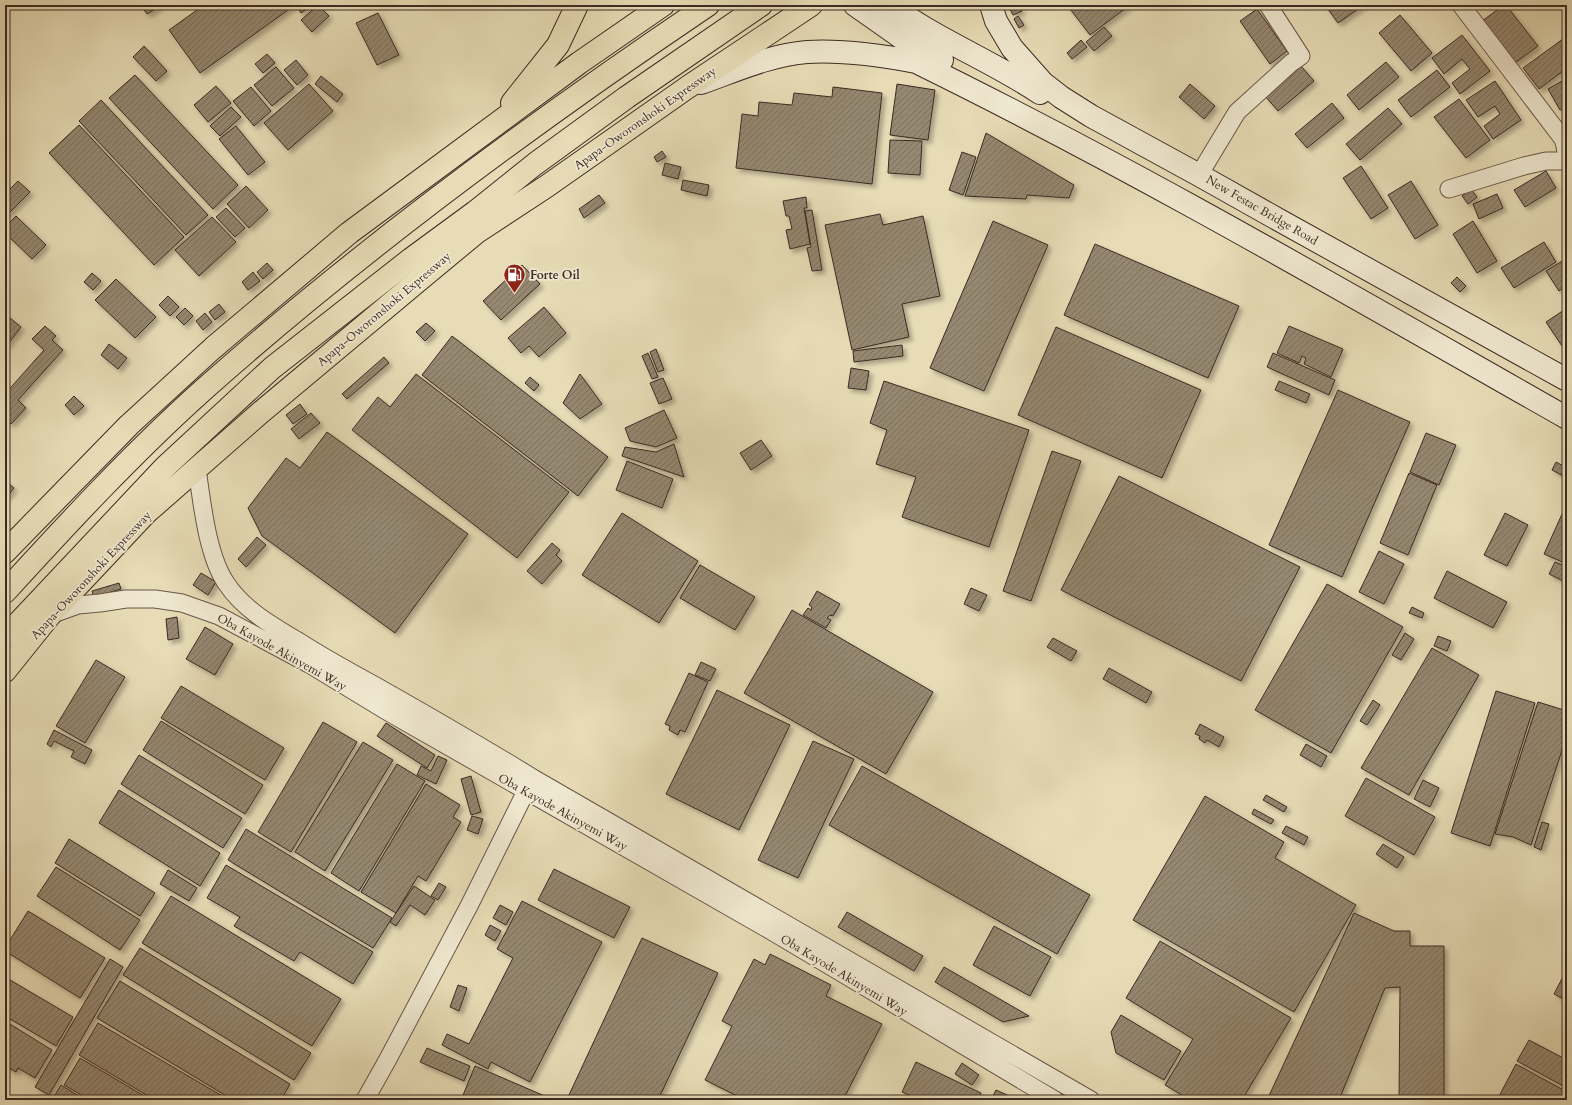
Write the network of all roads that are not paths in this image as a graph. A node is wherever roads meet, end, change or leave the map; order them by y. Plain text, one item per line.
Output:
1 (577, 5) edge
2 (663, 5) edge
3 (708, 5) edge
4 (761, 5) edge
5 (811, 5) edge
6 (855, 5) edge
7 (890, 5) edge
8 (991, 5) edge
9 (1461, 5) edge
10 (1270, 6) edge
11 (688, 87) junction
12 (492, 128) junction
13 (1199, 174) junction
14 (1449, 189) dead end
15 (1313, 240) junction
16 (1298, 265) junction
17 (1567, 380) edge
18 (1567, 418) edge
19 (197, 469) junction
20 (5, 552) edge
21 (5, 592) edge
22 (50, 615) junction
23 (5, 637) edge
24 (5, 671) edge
25 (529, 784) junction
26 (365, 1100) edge
27 (1055, 1100) edge
28 (1092, 1100) edge

1 - 12 main road
2 - 12 main road
3 - 21 main road
4 - 23 main road, Apapa-Oworonshoki Expressway
5 - 11 main road, Apapa-Oworonshoki Expressway
6 - 16 main road
7 - 15 main road
8 - 13 main road, New Festac Bridge Road
9 - 14 street
10 - 13 street
11 - 16 main road
11 - 19 main road, Apapa-Oworonshoki Expressway
12 - 20 main road
13 - 15 main road, New Festac Bridge Road
15 - 17 main road, New Festac Bridge Road
16 - 18 main road
19 - 22 main road, Apapa-Oworonshoki Expressway
19 - 25 street, Oba Kayode Akinyemi Way
22 - 24 main road, Apapa-Oworonshoki Expressway
22 - 25 street, Oba Kayode Akinyemi Way
25 - 26 street
25 - 27 street, Oba Kayode Akinyemi Way
25 - 28 street, Oba Kayode Akinyemi Way

